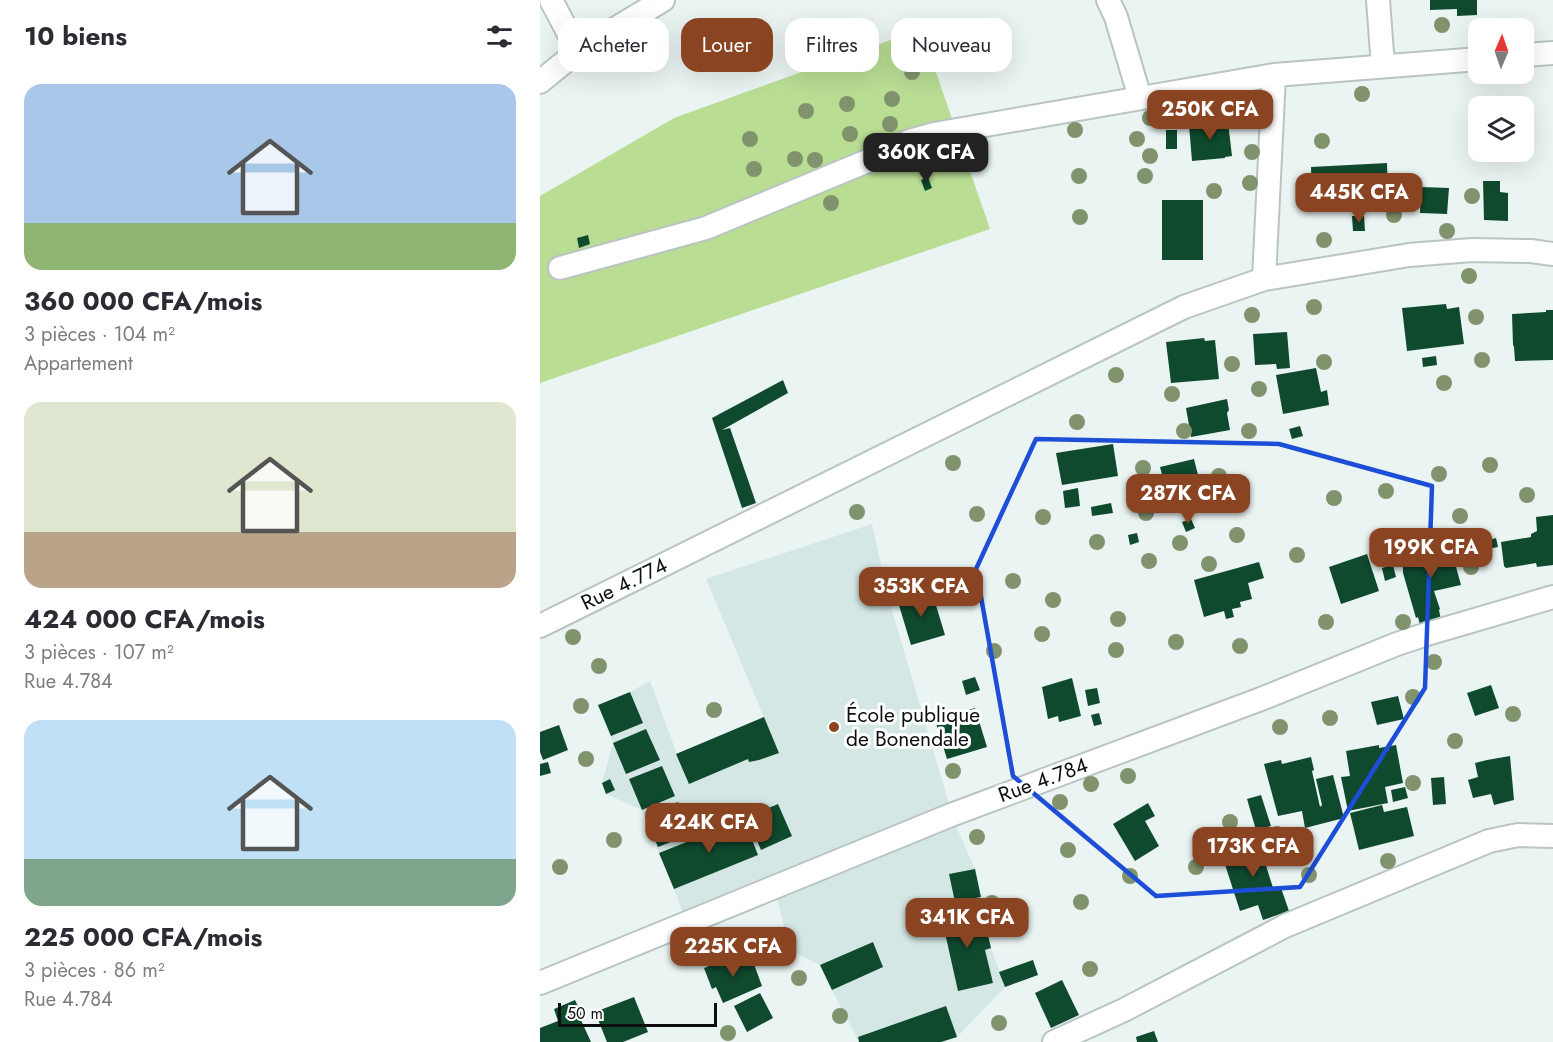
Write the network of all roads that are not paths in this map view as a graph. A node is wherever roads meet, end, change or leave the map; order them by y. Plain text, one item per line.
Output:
1 (551, 0) edge
2 (663, 0) edge
3 (1108, 0) edge
4 (1378, 0) edge
5 (561, 18) edge
6 (633, 18) edge
7 (1553, 53) edge
8 (1534, 54) edge
9 (1468, 60) edge
10 (1383, 66) junction
11 (558, 67) edge
12 (1274, 75) junction
13 (540, 82) edge
14 (1140, 98) junction
15 (1553, 254) edge
16 (560, 268) dead end
17 (1264, 279) junction
18 (1553, 597) edge
19 (540, 626) edge
20 (1553, 836) edge
21 (540, 983) edge
22 (1054, 1042) edge

1 - 5 street
2 - 6 street
3 - 14 street
4 - 10 street
7 - 8 street
9 - 10 street
10 - 12 street
11 - 13 street
12 - 14 street
12 - 17 street
14 - 16 street
15 - 17 street, Rue 4.774
17 - 19 street, Rue 4.774
18 - 21 street, Rue 4.784
20 - 22 street

